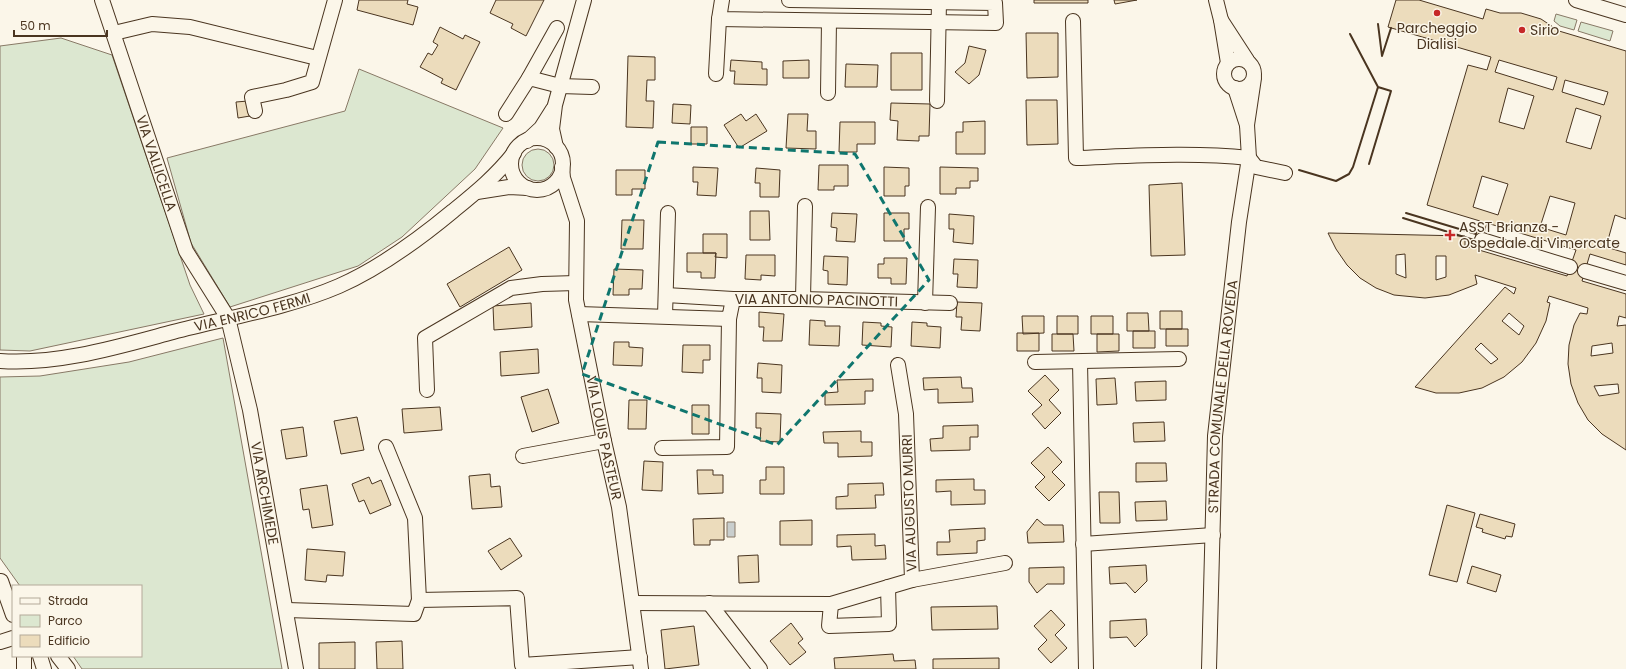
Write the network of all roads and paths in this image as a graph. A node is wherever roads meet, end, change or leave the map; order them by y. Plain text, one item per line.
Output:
1 (102, 0) edge
2 (335, 0) edge
3 (584, 0) edge
4 (722, 0) edge
5 (789, 0) edge
6 (810, 0) edge
7 (1218, 0) edge
8 (1576, 0) edge
9 (939, 2) junction
10 (1626, 14) edge
11 (719, 19) junction
12 (1221, 20) junction
13 (810, 21) junction
14 (829, 21) junction
15 (1073, 21) dead end
16 (939, 23) junction
17 (557, 28) dead end
18 (114, 33) junction
19 (317, 58) junction
20 (1247, 60) junction
21 (1228, 63) junction
22 (716, 74) dead end
23 (1254, 77) junction
24 (529, 78) junction
25 (560, 86) junction
26 (592, 87) dead end
27 (1235, 88) junction
28 (828, 93) dead end
29 (937, 101) dead end
30 (555, 105) junction
31 (255, 111) dead end
32 (506, 114) dead end
33 (1247, 125) junction
34 (527, 141) junction
35 (556, 148) junction
36 (514, 153) junction
37 (1249, 158) junction
38 (562, 166) junction
39 (1285, 174) dead end
40 (528, 188) junction
41 (543, 189) junction
42 (477, 192) junction
43 (805, 206) dead end
44 (928, 207) dead end
45 (574, 208) junction
46 (668, 213) dead end
47 (1482, 240) dead end
48 (1570, 267) dead end
49 (1585, 271) dead end
50 (576, 283) junction
51 (1626, 283) edge
52 (666, 295) junction
53 (733, 299) junction
54 (803, 299) junction
55 (925, 303) junction
56 (950, 303) dead end
57 (580, 314) junction
58 (665, 316) junction
59 (228, 318) junction
60 (729, 319) junction
61 (1178, 359) dead end
62 (0, 361) edge
63 (1035, 362) dead end
64 (1080, 362) junction
65 (898, 365) dead end
66 (427, 390) dead end
67 (604, 441) junction
68 (386, 447) dead end
69 (662, 448) dead end
70 (523, 456) dead end
71 (1213, 535) junction
72 (1083, 544) junction
73 (1005, 564) dead end
74 (1, 580) edge
75 (912, 580) junction
76 (888, 587) junction
77 (12, 595) edge
78 (419, 600) junction
79 (633, 603) junction
80 (709, 603) junction
81 (831, 604) junction
82 (287, 610) junction
83 (12, 612) edge
84 (12, 638) edge
85 (0, 642) edge
86 (24, 657) edge
87 (40, 657) edge
88 (59, 657) edge
89 (640, 663) edge
90 (24, 669) edge
91 (44, 669) edge
92 (68, 669) edge
93 (296, 669) edge
94 (760, 669) edge
95 (1086, 669) edge
96 (1210, 669) edge

1 - 18 street, VIA VALLICELLA
2 - 19 street
3 - 25 street
4 - 11 street
5 - 6 street
6 - 9 street
6 - 13 street
7 - 12 street, STRADA COMUNALE DELLA ROVEDA
8 - 10 street
9 - 16 street
9 - 16 street
11 - 13 street
11 - 22 street
12 - 20 street, STRADA COMUNALE DELLA ROVEDA
12 - 21 street, STRADA COMUNALE DELLA ROVEDA
13 - 14 street
14 - 16 street
14 - 28 street
15 - 37 street
16 - 29 street
17 - 24 street
18 - 19 street
18 - 59 street, VIA VALLICELLA
19 - 31 street
20 - 21 street
20 - 23 street, STRADA COMUNALE DELLA ROVEDA
21 - 27 street, STRADA COMUNALE DELLA ROVEDA
23 - 27 street
23 - 33 street, STRADA COMUNALE DELLA ROVEDA
24 - 25 street
24 - 32 street
25 - 26 street
25 - 30 street
27 - 33 street, STRADA COMUNALE DELLA ROVEDA
30 - 34 street
30 - 35 street
33 - 37 street, STRADA COMUNALE DELLA ROVEDA
34 - 35 street
34 - 36 street
35 - 38 street
36 - 40 street
36 - 42 street, VIA ENRICO FERMI
37 - 39 street
37 - 71 street, STRADA COMUNALE DELLA ROVEDA
38 - 41 street
38 - 45 street, VIA LOUIS PASTEUR
40 - 41 street
40 - 42 street, VIA ENRICO FERMI
41 - 45 street
42 - 59 street, VIA ENRICO FERMI
43 - 54 street
44 - 55 street
45 - 50 street, VIA LOUIS PASTEUR
46 - 52 street
47 - 48 street
49 - 51 street
50 - 57 street, VIA LOUIS PASTEUR
50 - 66 street
52 - 53 street
52 - 58 street
53 - 54 street, VIA ANTONIO PACINOTTI
53 - 60 street, VIA ANTONIO PACINOTTI
54 - 55 street, VIA ANTONIO PACINOTTI
55 - 56 street, VIA ANTONIO PACINOTTI
57 - 58 street, VIA ANTONIO PACINOTTI
57 - 67 street, VIA LOUIS PASTEUR
58 - 60 street, VIA ANTONIO PACINOTTI
59 - 62 street, VIA ENRICO FERMI
59 - 82 street, VIA ARCHIMEDE
60 - 69 street
61 - 64 street
63 - 64 street
64 - 72 street
65 - 75 street, VIA AUGUSTO MURRI
67 - 70 street
67 - 79 street, VIA LOUIS PASTEUR
68 - 78 street
71 - 72 street
71 - 96 street, STRADA COMUNALE DELLA ROVEDA
72 - 95 street
73 - 75 street
74 - 77 street
74 - 83 street
75 - 76 street, VIA AUGUSTO MURRI
76 - 81 street, VIA AUGUSTO MURRI
76 - 81 street
78 - 82 street
78 - 89 street
79 - 80 street, VIA AUGUSTO MURRI
79 - 89 street, VIA LOUIS PASTEUR
80 - 81 street, VIA AUGUSTO MURRI
80 - 94 street
82 - 93 street, VIA ARCHIMEDE
84 - 85 street
86 - 90 street
87 - 91 street
88 - 92 street

